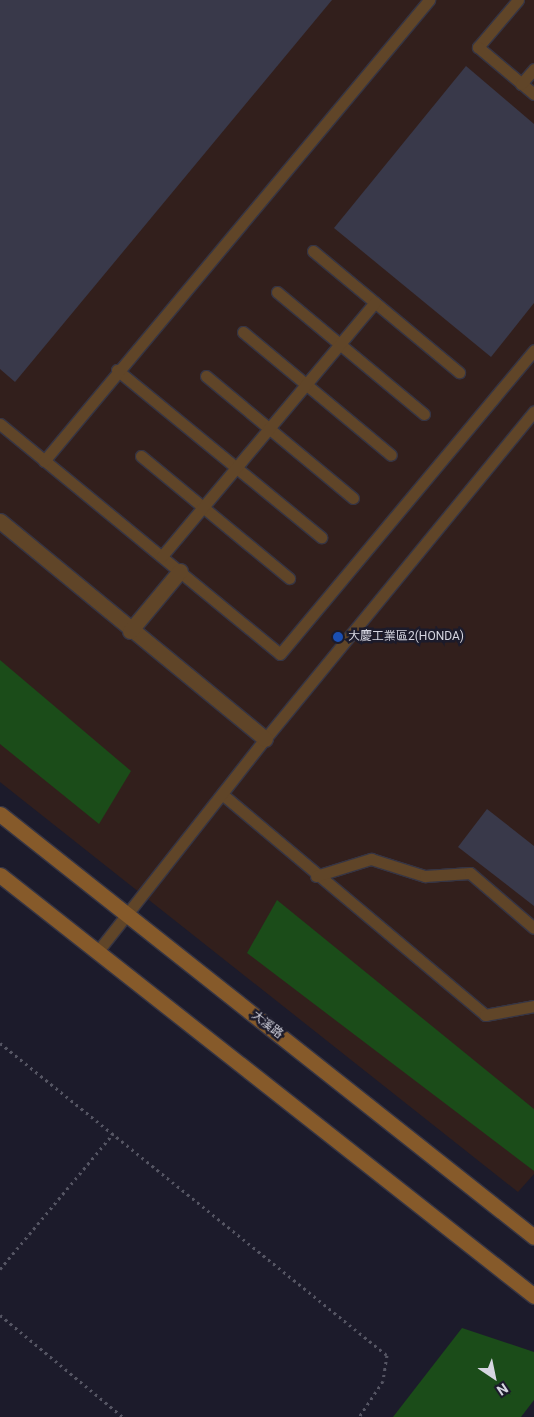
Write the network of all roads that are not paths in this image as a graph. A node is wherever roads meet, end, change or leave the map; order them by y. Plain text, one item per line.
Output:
1 (430, 0) edge
2 (518, 0) edge
3 (534, 68) edge
4 (521, 84) junction
5 (534, 94) edge
6 (314, 251) dead end
7 (277, 292) dead end
8 (375, 302) junction
9 (243, 332) dead end
10 (340, 344) junction
11 (534, 350) edge
12 (117, 370) junction
13 (460, 372) dead end
14 (206, 376) dead end
15 (306, 384) junction
16 (534, 411) edge
17 (424, 414) dead end
18 (0, 424) edge
19 (269, 428) junction
20 (391, 455) dead end
21 (141, 456) dead end
22 (44, 461) junction
23 (236, 468) junction
24 (354, 498) dead end
25 (203, 508) junction
26 (0, 521) edge
27 (321, 537) dead end
28 (162, 556) junction
29 (180, 571) junction
30 (289, 578) dead end
31 (130, 631) junction
32 (264, 739) junction
33 (222, 794) junction
34 (0, 814) edge
35 (0, 875) edge
36 (316, 876) junction
37 (127, 913) junction
38 (534, 928) edge
39 (98, 951) junction
40 (534, 1006) edge
41 (534, 1236) edge
42 (534, 1296) edge

1 - 12 lane
2 - 4 lane
3 - 4 lane
4 - 5 lane
6 - 8 lane
7 - 10 lane
8 - 10 lane
8 - 13 lane
9 - 15 lane
10 - 15 lane
10 - 17 lane
11 - 29 lane
12 - 22 lane
12 - 23 lane
14 - 19 lane
15 - 19 lane
15 - 20 lane
16 - 32 lane
18 - 22 lane
19 - 23 lane
19 - 24 lane
21 - 25 lane
22 - 28 lane
23 - 25 lane
23 - 27 lane
25 - 28 lane
25 - 30 lane
26 - 31 street
28 - 29 lane
29 - 31 street
31 - 32 street
32 - 33 lane
33 - 36 lane
33 - 37 lane
34 - 37 main road, 大溪路
35 - 39 main road
36 - 38 lane
36 - 40 lane
37 - 39 lane
37 - 41 main road, 大溪路
39 - 42 main road

